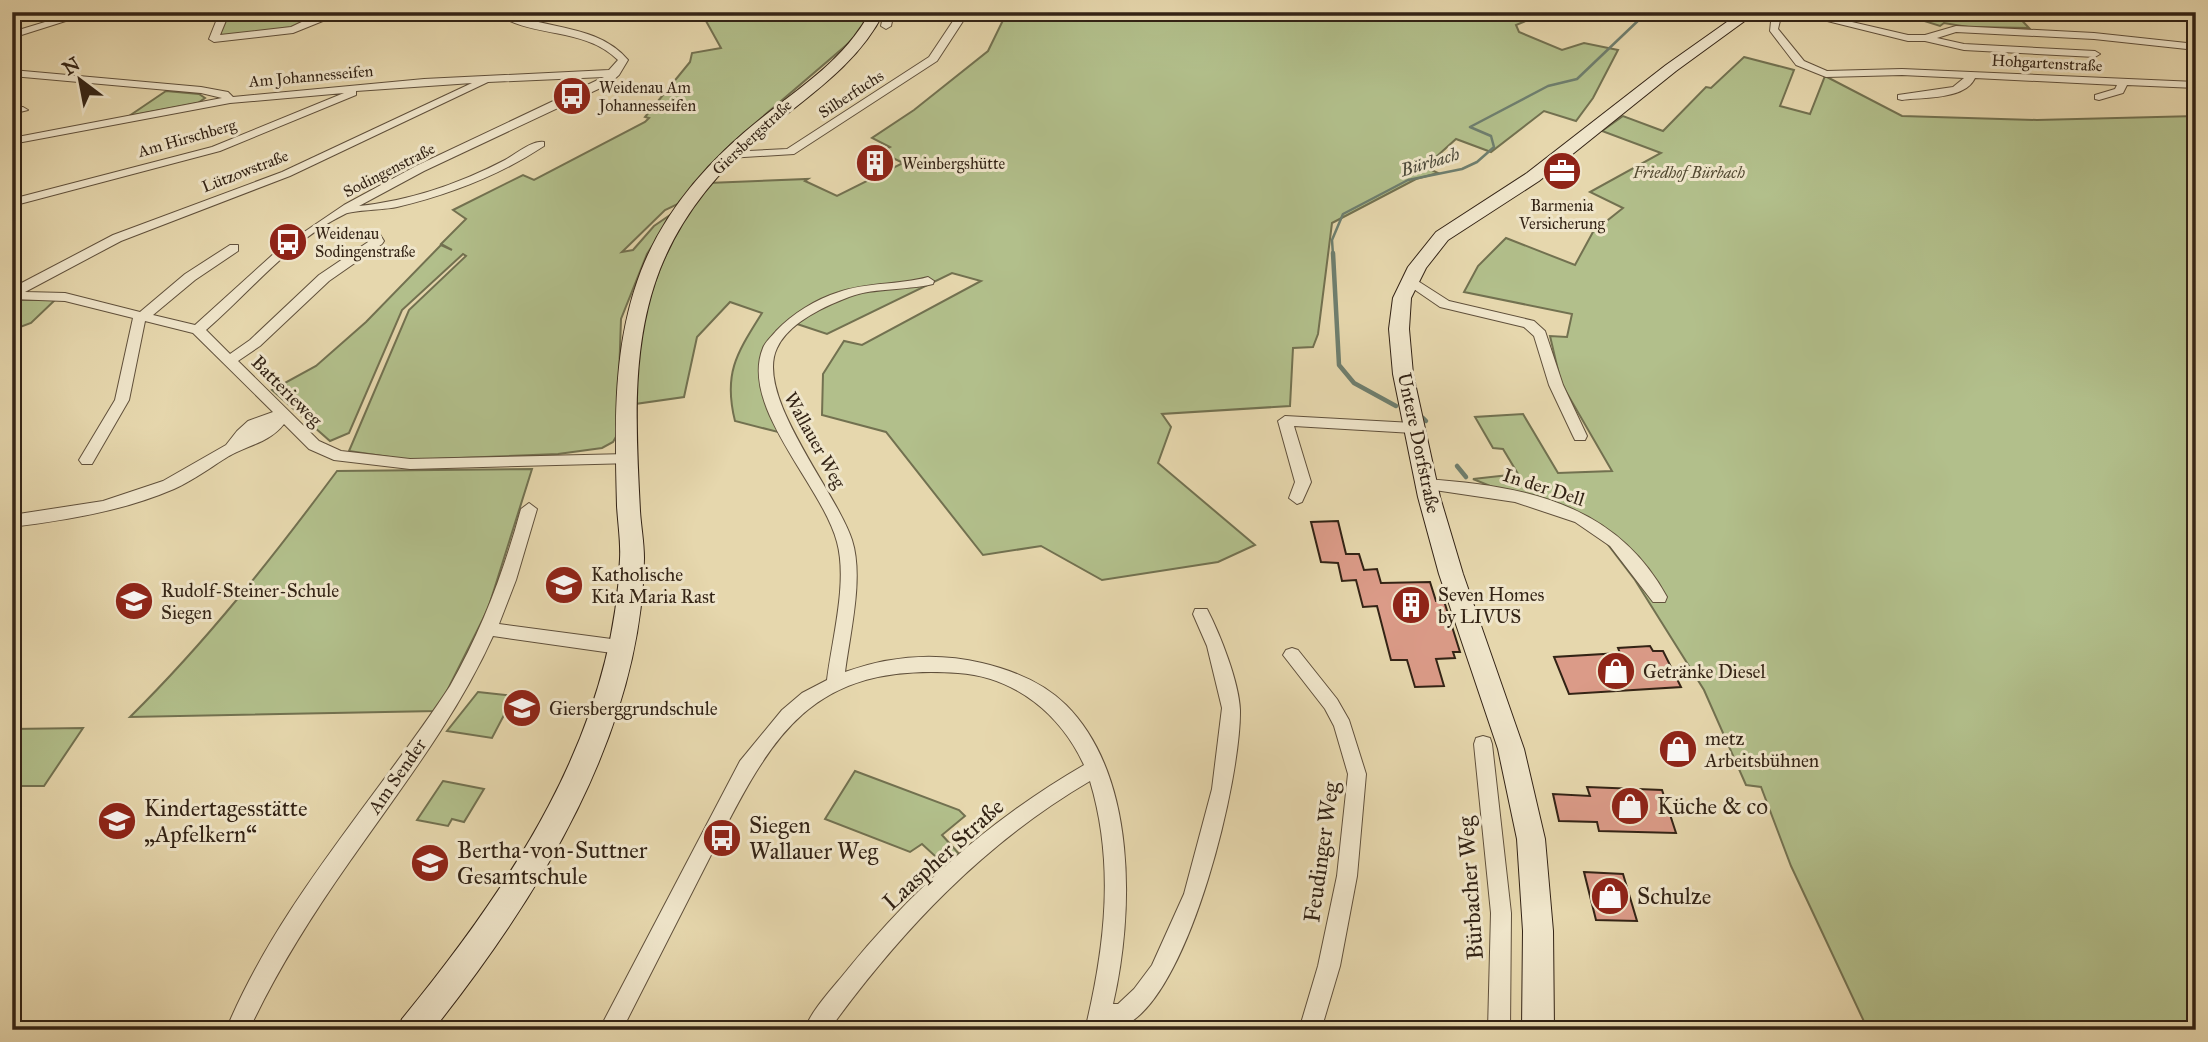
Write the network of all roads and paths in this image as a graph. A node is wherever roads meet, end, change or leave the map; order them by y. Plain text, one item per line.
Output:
1 (89, 12) edge
2 (120, 12) edge
3 (258, 12) edge
4 (340, 12) edge
5 (499, 12) edge
6 (877, 12) edge
7 (889, 12) edge
8 (964, 12) edge
9 (1751, 12) edge
10 (1777, 12) edge
11 (1796, 12) edge
12 (325, 13) edge
13 (223, 17) junction
14 (886, 26) dead end
15 (12, 35) edge
16 (1926, 38) junction
17 (2196, 45) edge
18 (2095, 54) dead end
19 (12, 73) edge
20 (615, 73) junction
21 (1969, 75) junction
22 (489, 78) junction
23 (2123, 82) junction
24 (2196, 85) edge
25 (365, 88) junction
26 (1902, 97) dead end
27 (2099, 97) dead end
28 (230, 100) junction
29 (12, 141) edge
30 (540, 144) dead end
31 (729, 155) junction
32 (12, 203) edge
33 (346, 209) junction
34 (375, 236) dead end
35 (234, 248) dead end
36 (928, 281) dead end
37 (1410, 281) junction
38 (12, 294) edge
39 (145, 314) junction
40 (198, 330) junction
41 (230, 360) junction
42 (283, 415) junction
43 (1413, 428) junction
44 (1580, 436) dead end
45 (628, 454) junction
46 (87, 460) dead end
47 (1426, 484) junction
48 (1297, 498) dead end
49 (529, 509) dead end
50 (12, 521) edge
51 (1659, 597) dead end
52 (1201, 614) dead end
53 (488, 629) junction
54 (619, 647) junction
55 (1292, 655) dead end
56 (841, 683) junction
57 (1483, 744) dead end
58 (1096, 768) junction
59 (1098, 1022) edge
60 (237, 1030) edge
61 (414, 1030) edge
62 (610, 1030) edge
63 (815, 1030) edge
64 (1310, 1030) edge
65 (1499, 1030) edge
66 (1538, 1030) edge

1 - 15 street
2 - 13 street
3 - 13 street
4 - 12 street
5 - 20 street
6 - 31 street, Giersbergstraße
7 - 14 street
8 - 31 street, Silberfuchs
9 - 37 street, Untere Dorfstraße
10 - 21 street, Hohgartenstraße
11 - 16 street
12 - 13 street
16 - 17 street
16 - 18 street
19 - 28 street, Am Johannesseifen
20 - 22 street, Am Johannesseifen
20 - 33 street, Sodingenstraße
21 - 23 street, Hohgartenstraße
21 - 26 street, Hohgartenstraße
22 - 25 street, Am Johannesseifen
22 - 38 street, Lützowstraße
23 - 24 street, Hohgartenstraße
23 - 27 street, Hohgartenstraße
25 - 28 street, Am Johannesseifen
25 - 32 street, Am Hirschberg
28 - 29 street
30 - 33 street
31 - 45 street, Giersbergstraße
33 - 40 street, Sodingenstraße
34 - 41 street
35 - 39 street
36 - 56 street, Wallauer Weg
37 - 43 street, Untere Dorfstraße
37 - 44 street
38 - 39 street, Batterieweg
39 - 40 street, Batterieweg
39 - 46 street
40 - 41 street, Batterieweg
41 - 42 street, Batterieweg
42 - 45 street, Batterieweg
42 - 50 street
43 - 47 street, Untere Dorfstraße
43 - 48 street
45 - 54 street, Giersbergstraße
47 - 51 street, In der Dell
47 - 66 street, Untere Dorfstraße
49 - 53 street, Am Sender
52 - 59 street
53 - 54 street
53 - 60 street, Am Sender
54 - 61 street, Giersbergstraße
55 - 64 street, Feudinger Weg
56 - 58 street
56 - 62 street
57 - 65 street, Bürbacher Weg
58 - 59 street
58 - 63 street, Laaspher Straße

